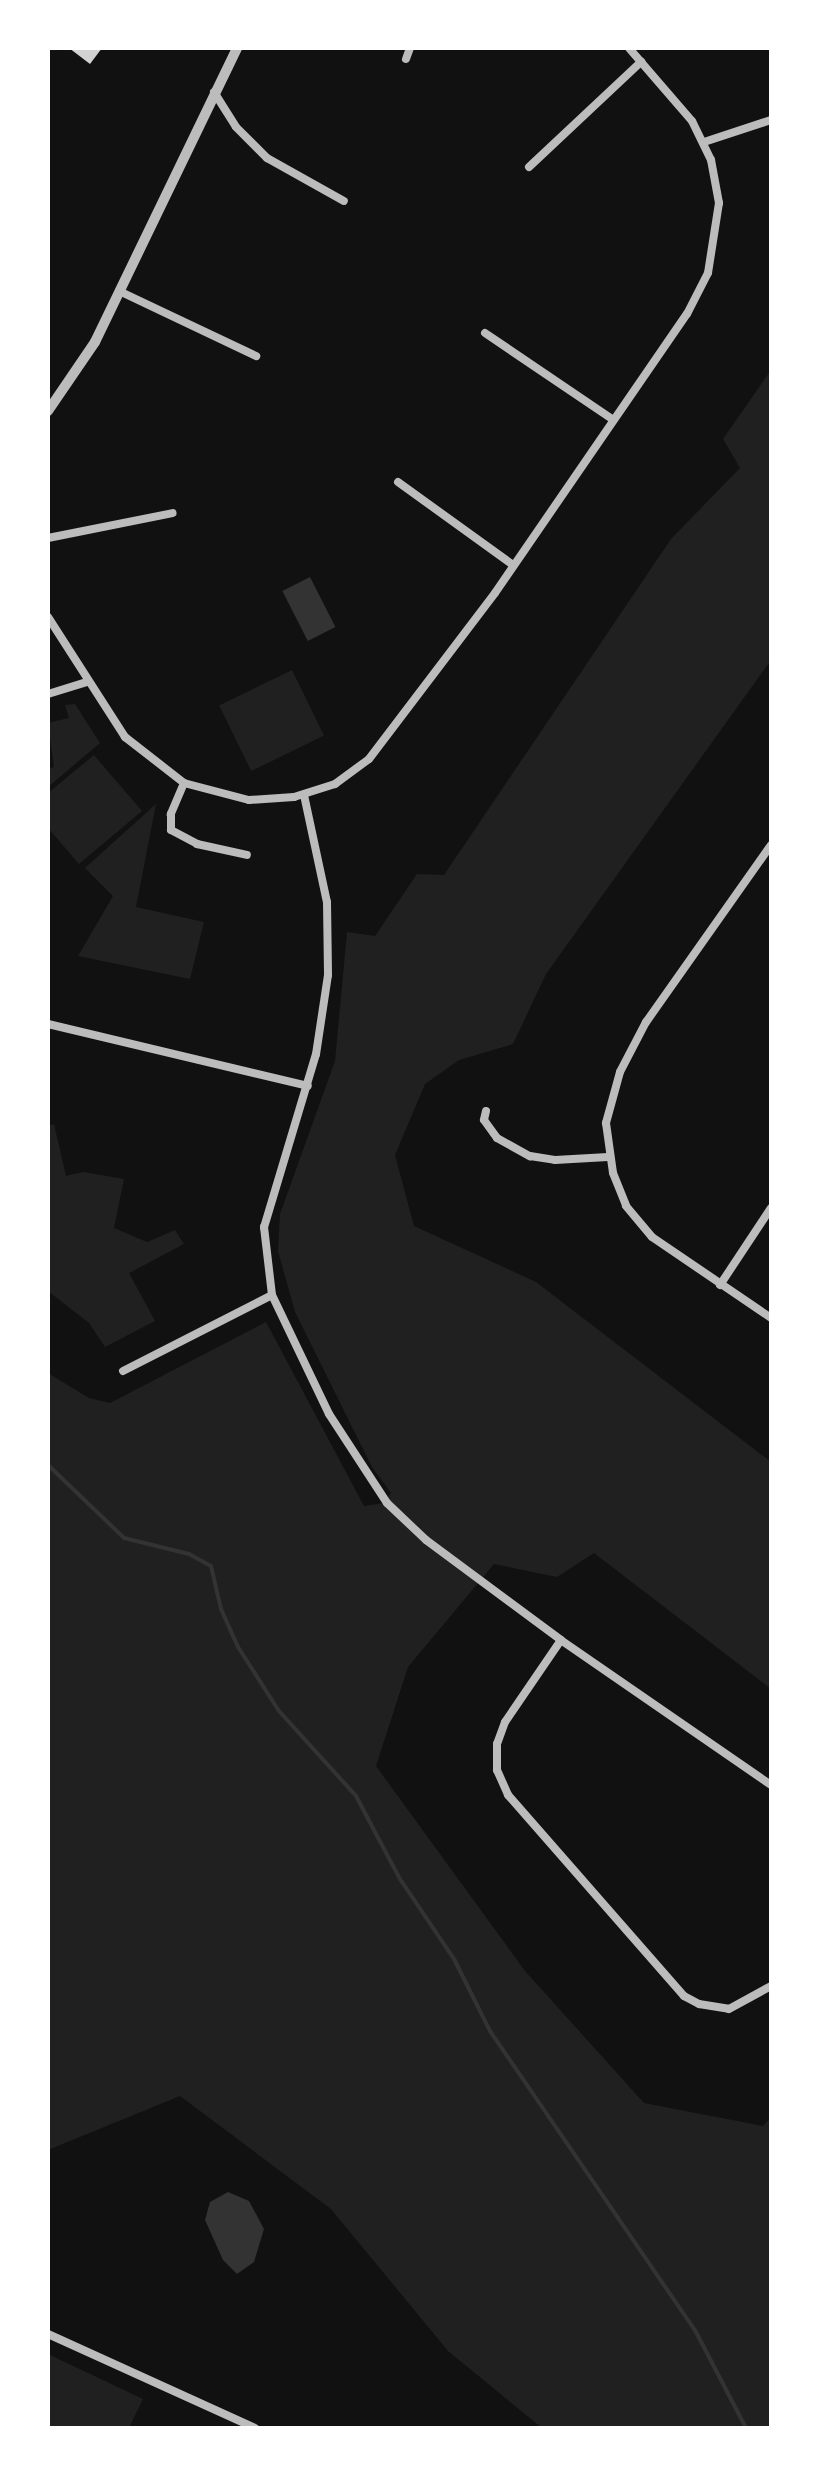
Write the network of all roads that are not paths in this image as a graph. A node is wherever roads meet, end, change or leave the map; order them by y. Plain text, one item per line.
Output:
1 (237, 48) edge
2 (410, 48) edge
3 (629, 48) edge
4 (406, 59) dead end
5 (641, 62) junction
6 (213, 92) junction
7 (771, 120) edge
8 (704, 142) junction
9 (529, 167) dead end
10 (344, 201) dead end
11 (119, 291) junction
12 (485, 333) dead end
13 (256, 356) dead end
14 (48, 411) edge
15 (612, 419) junction
16 (398, 482) dead end
17 (173, 513) dead end
18 (48, 538) edge
19 (513, 565) junction
20 (48, 617) edge
21 (87, 682) junction
22 (48, 694) edge
23 (184, 783) junction
24 (304, 795) junction
25 (771, 845) edge
26 (247, 855) dead end
27 (48, 1024) edge
28 (308, 1086) junction
29 (486, 1111) dead end
30 (608, 1157) junction
31 (771, 1208) edge
32 (720, 1285) junction
33 (272, 1295) junction
34 (771, 1318) edge
35 (123, 1371) dead end
36 (561, 1640) junction
37 (771, 1785) edge
38 (771, 1986) edge
39 (48, 2334) edge
40 (255, 2428) edge

1 - 6 street
2 - 4 street
3 - 5 street
5 - 8 street
5 - 9 street
6 - 10 street
6 - 11 street
7 - 8 street
8 - 15 street
11 - 13 street
11 - 14 street
12 - 15 street
15 - 19 street
16 - 19 street
17 - 18 street
19 - 24 street
20 - 21 street
21 - 22 street
21 - 23 street
23 - 24 street
23 - 26 street
24 - 28 street
25 - 30 street
27 - 28 street
28 - 33 street
29 - 30 street
30 - 32 street
31 - 32 street
32 - 34 street
33 - 35 street
33 - 36 street
36 - 37 street
36 - 38 street
39 - 40 street

